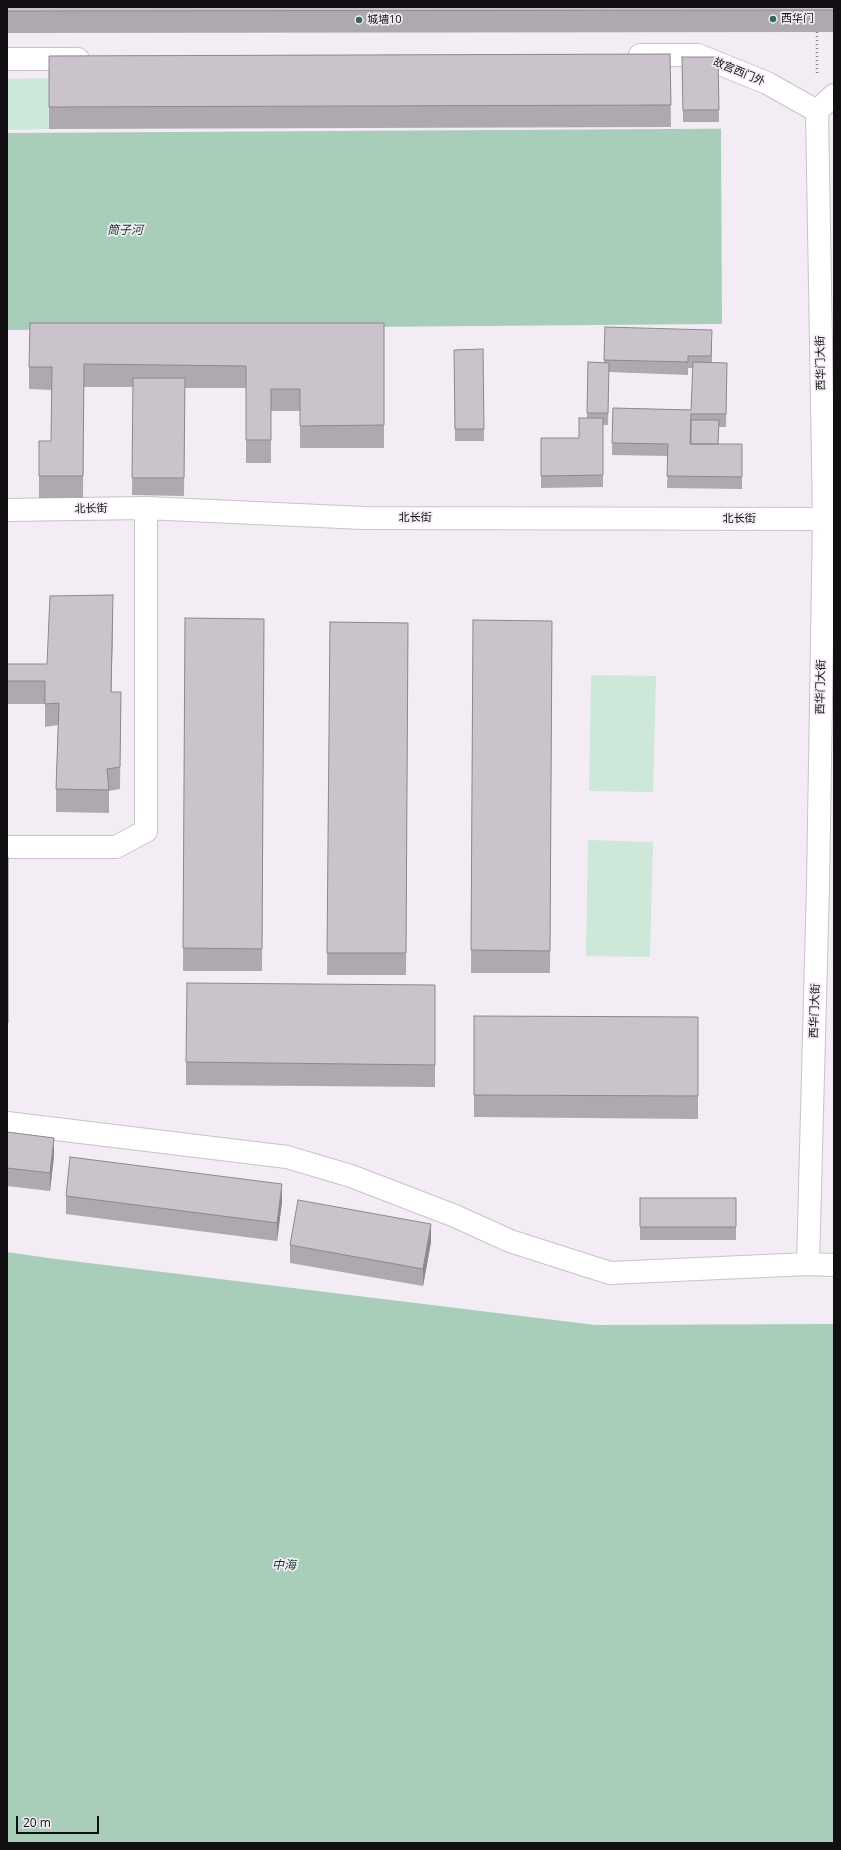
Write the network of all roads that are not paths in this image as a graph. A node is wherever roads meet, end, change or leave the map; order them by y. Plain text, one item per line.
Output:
1 (619, 55) edge
2 (7, 59) edge
3 (94, 59) edge
4 (834, 95) edge
5 (817, 111) junction
6 (146, 508) junction
7 (7, 510) edge
8 (829, 519) edge
9 (7, 847) edge
10 (826, 885) edge
11 (7, 1123) edge
12 (808, 1264) junction
13 (834, 1265) edge

1 - 5 street, 故宫西门外
2 - 3 street
4 - 5 street
5 - 8 street, 西华门大街
6 - 7 street, 北长街
6 - 8 street, 北长街
6 - 9 street
8 - 10 street, 西华门大街
10 - 12 street, 西华门大街
11 - 12 street
12 - 13 street

